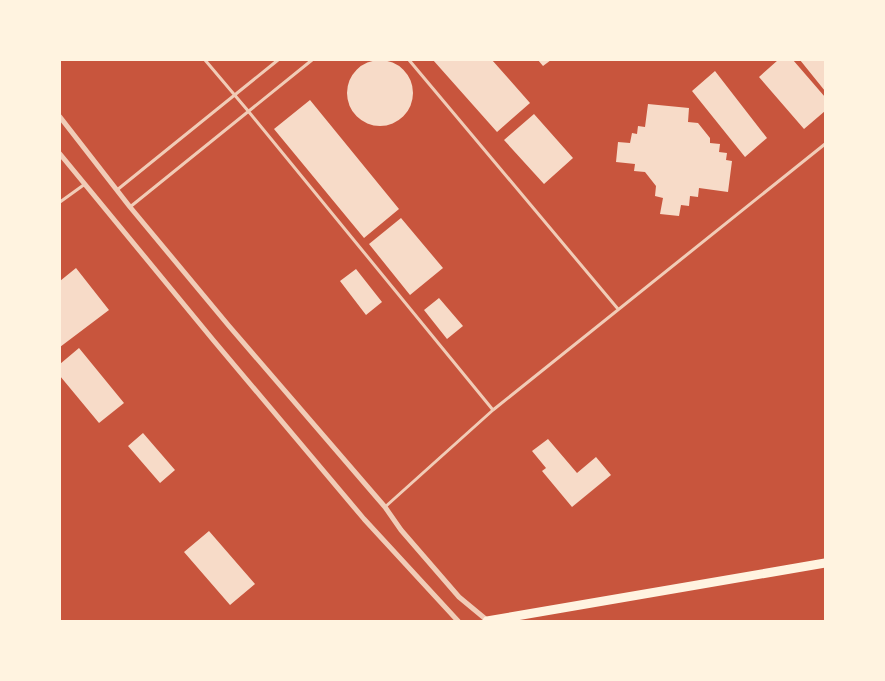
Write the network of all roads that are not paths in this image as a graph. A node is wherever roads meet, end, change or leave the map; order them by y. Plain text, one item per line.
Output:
1 (205, 60) edge
2 (278, 60) edge
3 (312, 60) edge
4 (409, 60) edge
5 (234, 95) junction
6 (249, 112) junction
7 (60, 117) edge
8 (825, 144) edge
9 (60, 154) edge
10 (84, 184) junction
11 (118, 190) junction
12 (60, 202) edge
13 (130, 207) junction
14 (618, 308) junction
15 (493, 410) junction
16 (385, 507) junction
17 (825, 563) edge
18 (458, 621) edge
19 (488, 621) edge

1 - 5 lane
2 - 5 lane
3 - 6 lane
4 - 14 lane
5 - 6 lane
5 - 11 lane
6 - 13 lane
6 - 15 lane
7 - 11 street
8 - 14 lane
9 - 10 street
10 - 12 lane
10 - 18 street
11 - 13 street
13 - 16 street
14 - 15 lane
15 - 16 lane
16 - 19 street
17 - 19 main road

